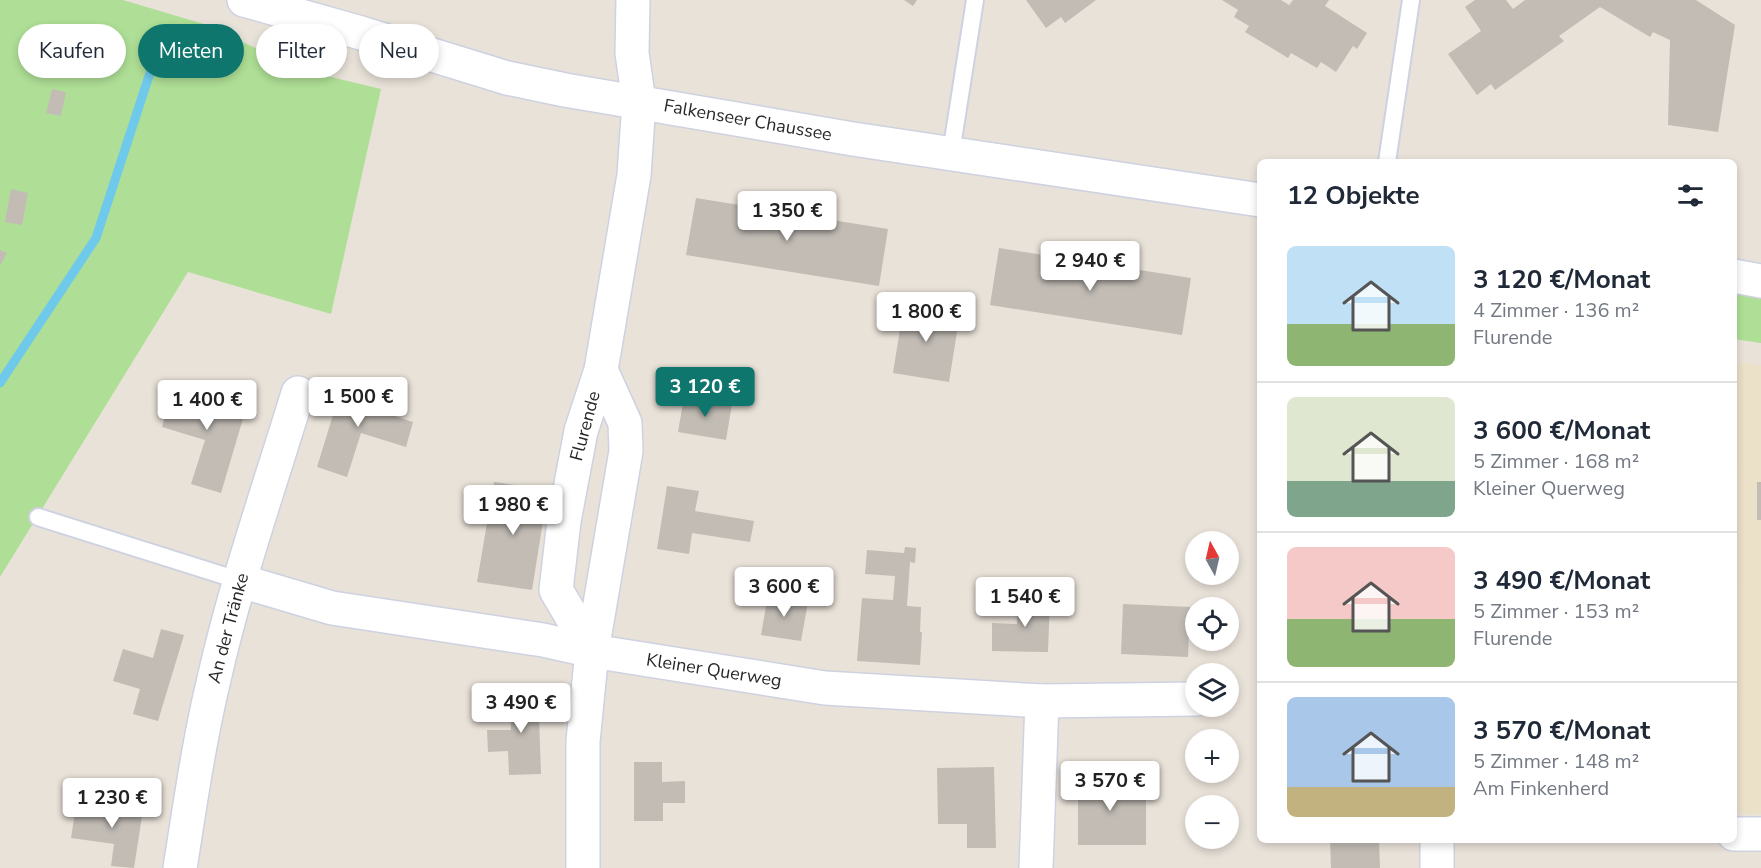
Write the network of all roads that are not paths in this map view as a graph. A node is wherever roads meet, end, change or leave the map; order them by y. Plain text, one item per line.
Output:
1 (244, 0) edge
2 (633, 0) edge
3 (975, 0) edge
4 (1411, 0) edge
5 (639, 102) junction
6 (951, 153) junction
7 (1387, 159) edge
8 (1257, 200) edge
9 (601, 370) junction
10 (298, 393) dead end
11 (38, 517) dead end
12 (241, 581) junction
13 (592, 651) junction
14 (1185, 699) edge
15 (1042, 701) junction
16 (1737, 834) edge
17 (1761, 834) edge
18 (1437, 843) edge
19 (180, 868) edge
20 (583, 868) edge
21 (1036, 868) edge
22 (1437, 868) edge

1 - 5 street, Falkenseer Chaussee
2 - 5 street, Flurende
3 - 6 lane
4 - 7 lane
5 - 6 street, Falkenseer Chaussee
5 - 9 street, Flurende
6 - 8 street, Falkenseer Chaussee
9 - 13 street, Flurende
9 - 13 street, Flurende
10 - 12 street, An der Tränke
11 - 12 lane
12 - 13 street, Kleiner Querweg
12 - 19 street, An der Tränke
13 - 15 street, Kleiner Querweg
13 - 20 street, Flurende
14 - 15 street, Kleiner Querweg
15 - 21 street
16 - 17 street
18 - 22 street

